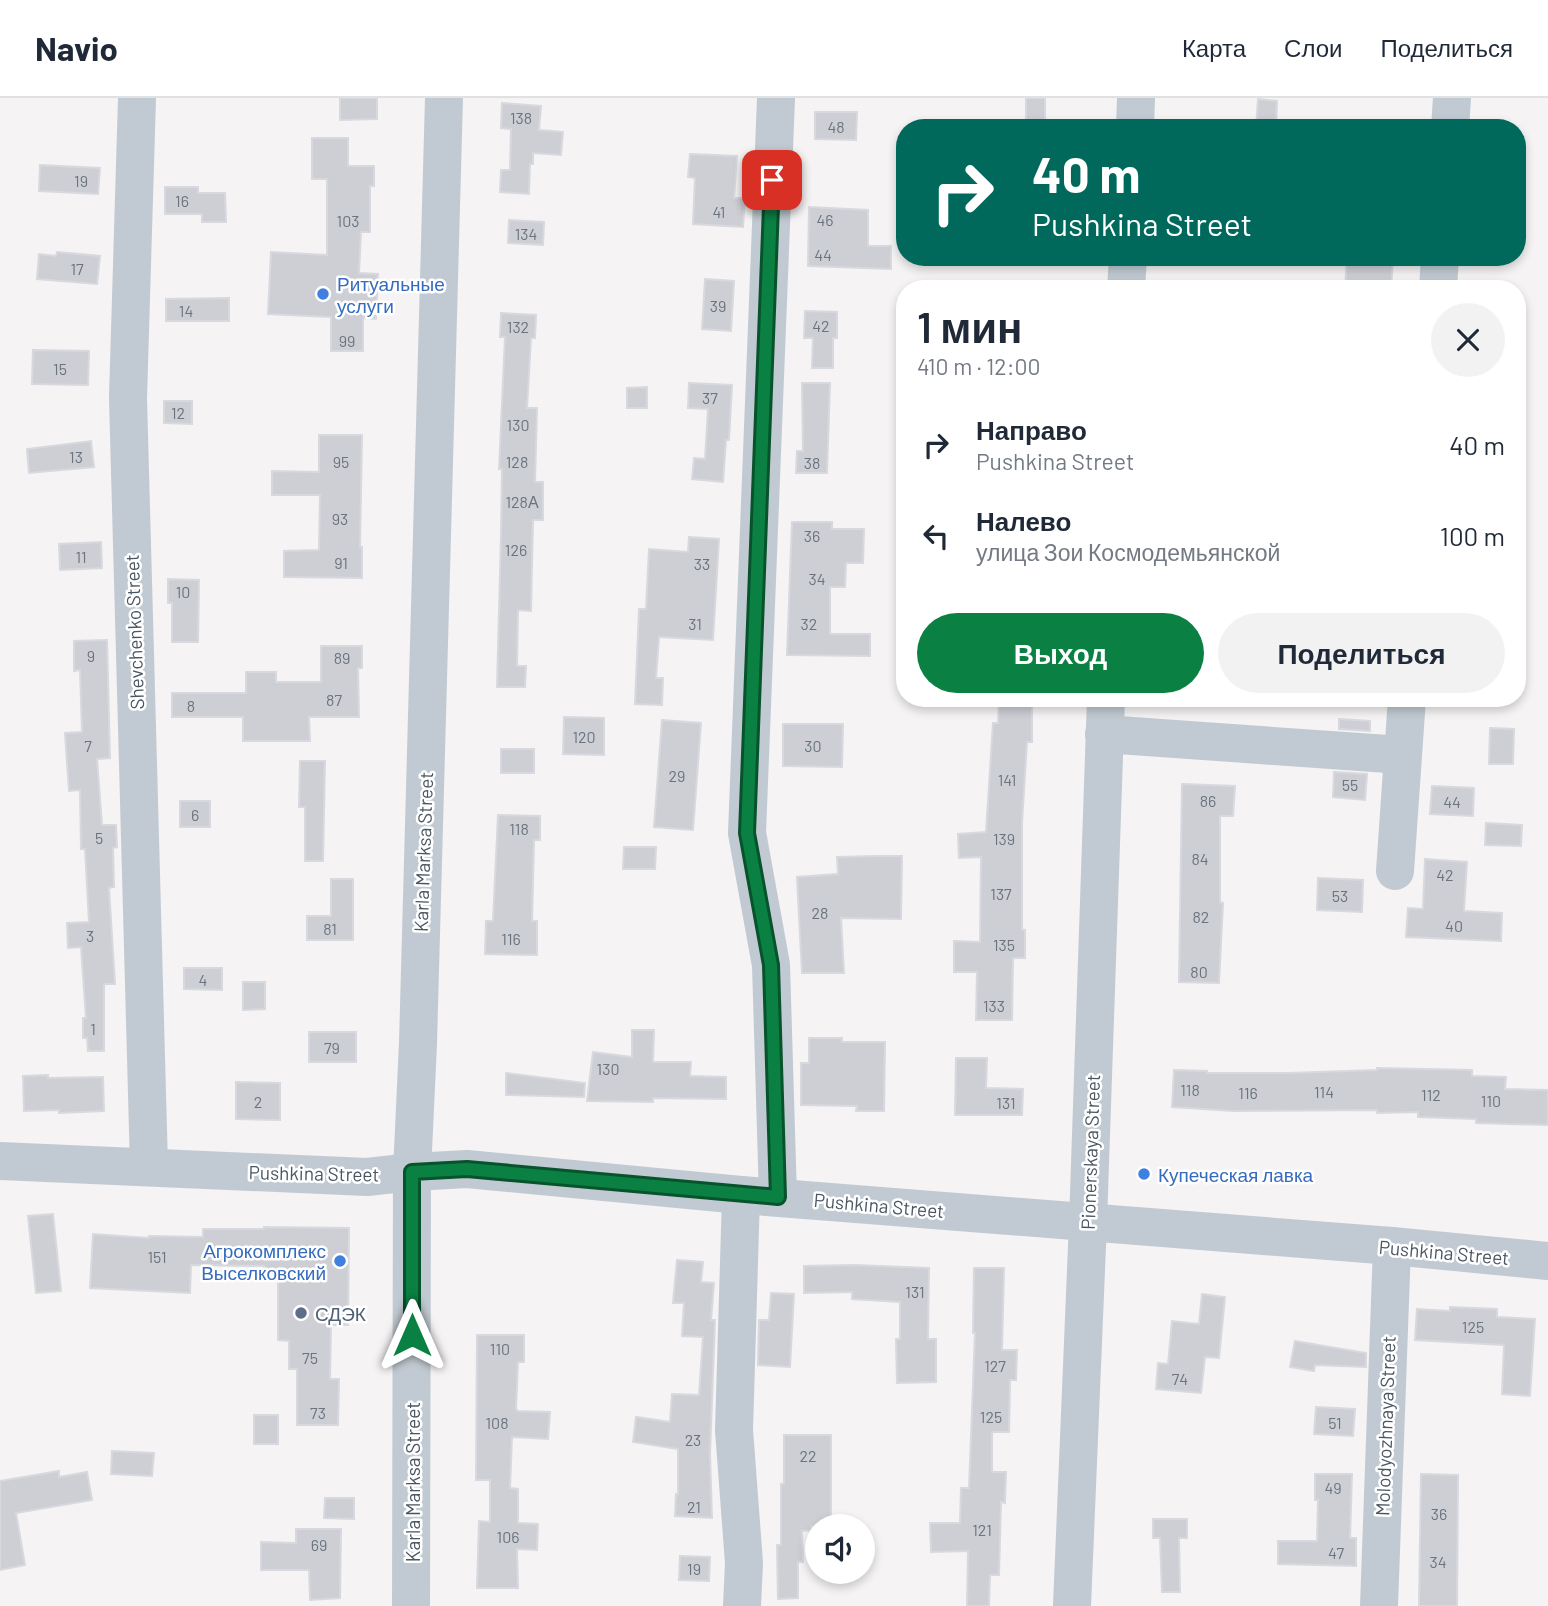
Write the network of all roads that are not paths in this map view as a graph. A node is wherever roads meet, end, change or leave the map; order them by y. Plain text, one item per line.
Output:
1 (137, 98) edge
2 (444, 98) edge
3 (776, 98) edge
4 (1136, 98) edge
5 (1452, 98) edge
6 (1135, 119) edge
7 (1451, 119) edge
8 (1406, 707) edge
9 (1105, 716) edge
10 (1402, 755) junction
11 (1395, 871) dead end
12 (0, 1161) edge
13 (149, 1167) junction
14 (412, 1172) junction
15 (760, 1196) junction
16 (1088, 1222) junction
17 (1392, 1246) junction
18 (1548, 1261) edge
19 (411, 1606) edge
20 (742, 1606) edge
21 (1072, 1606) edge
22 (1379, 1606) edge

1 - 13 street, Shevchenko Street
2 - 14 street, Karla Marksa Street
3 - 15 street
4 - 6 street
5 - 7 street
8 - 10 street
9 - 10 street
9 - 16 street, Pionerskaya Street
10 - 11 street
12 - 13 street, Pushkina Street
13 - 14 street, Pushkina Street
14 - 15 street, Pushkina Street
14 - 19 street, Karla Marksa Street
15 - 16 street, Pushkina Street
15 - 20 street
16 - 17 street, Pushkina Street
16 - 21 street, Pionerskaya Street
17 - 18 street, Pushkina Street
17 - 22 street, Molodyozhnaya Street

